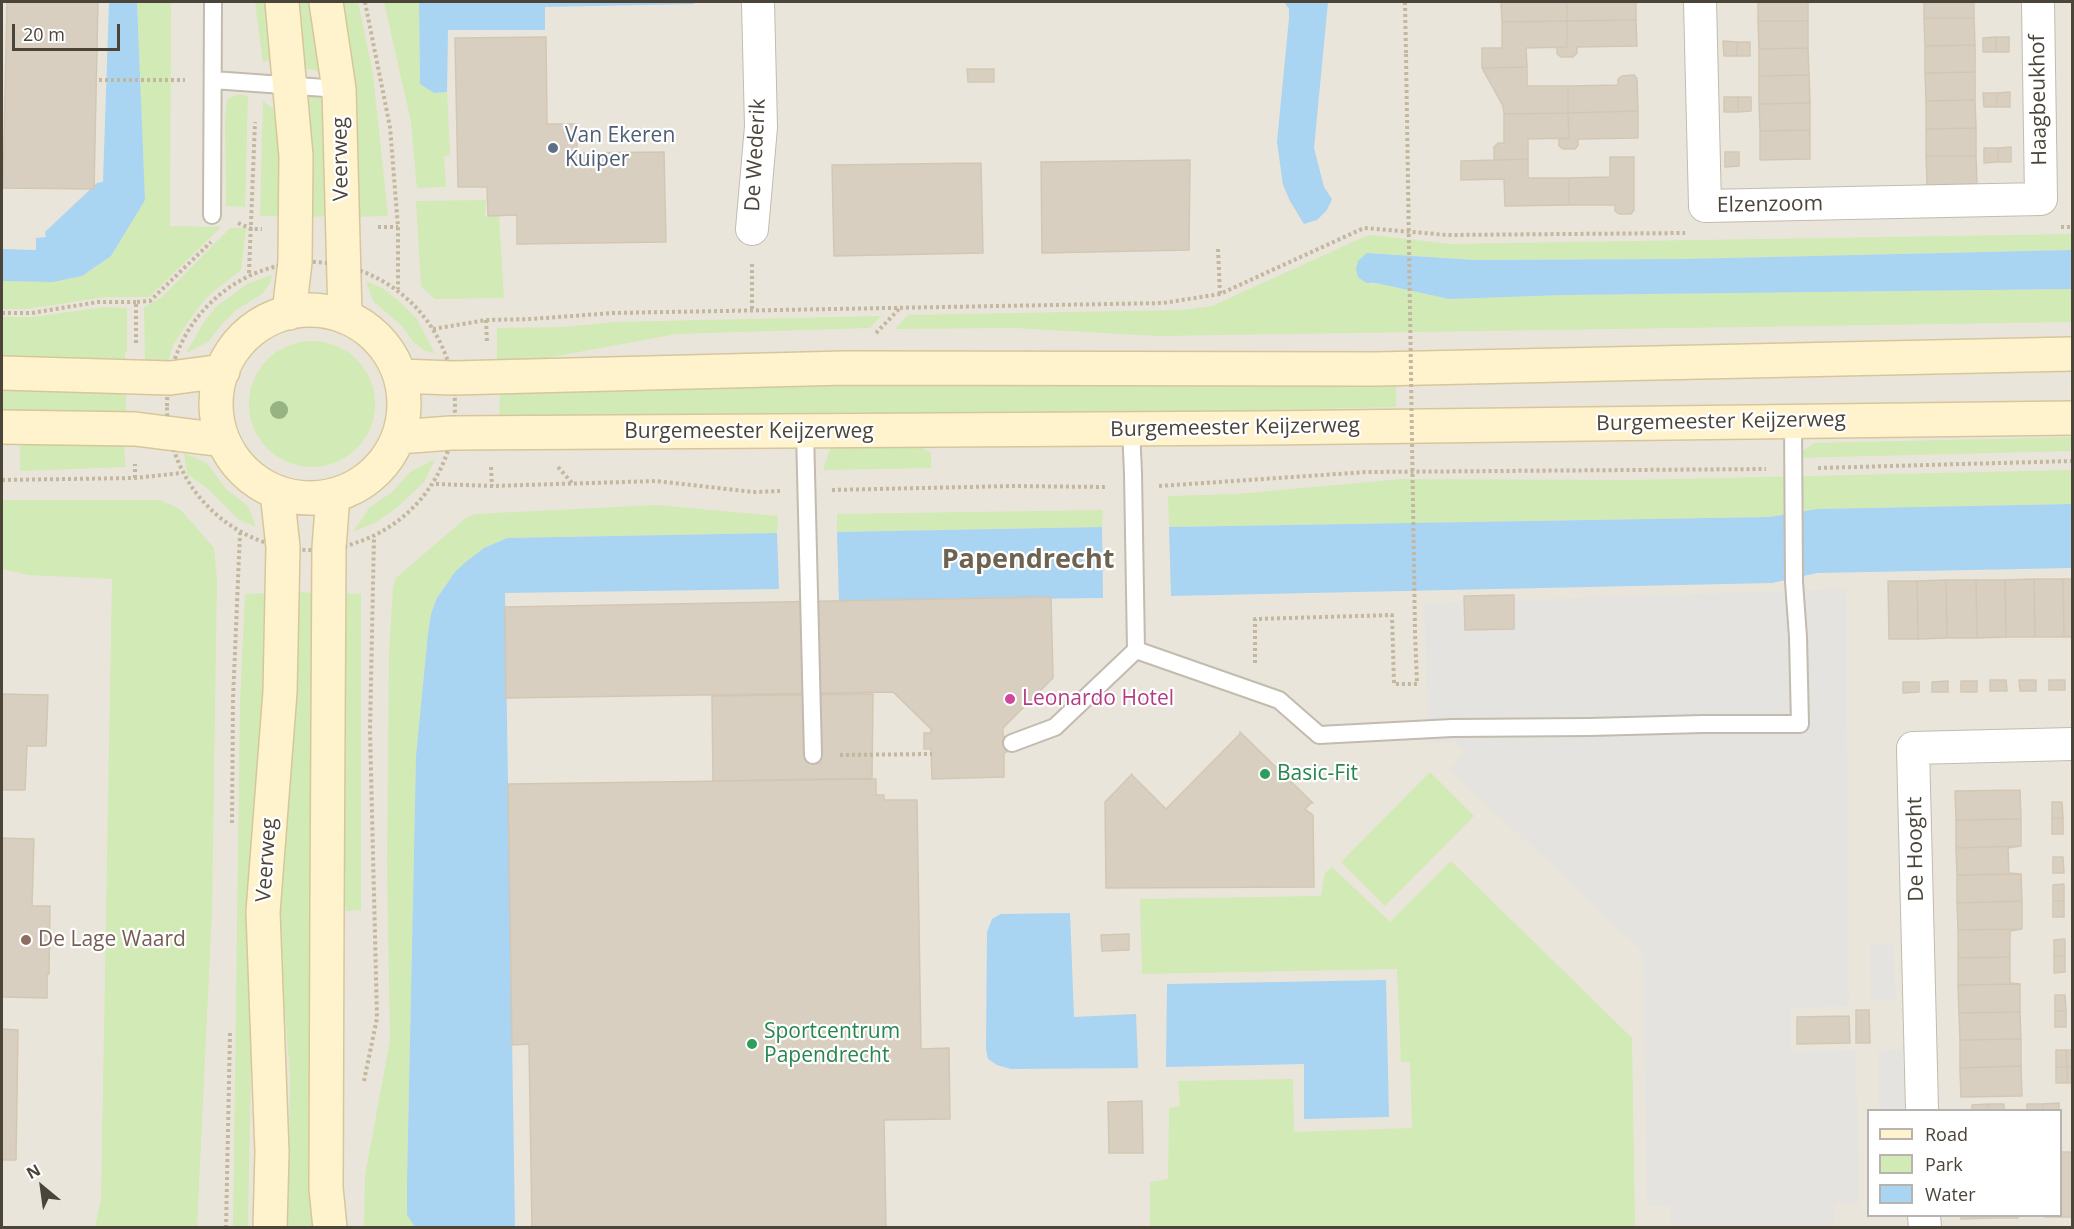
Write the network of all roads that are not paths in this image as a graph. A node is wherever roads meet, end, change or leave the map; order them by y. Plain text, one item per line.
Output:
1 (213, 2) edge
2 (282, 2) edge
3 (326, 2) edge
4 (1700, 2) edge
5 (2038, 2) edge
6 (758, 17) edge
7 (213, 80) junction
8 (291, 85) junction
9 (339, 89) junction
10 (2041, 199) joint
11 (212, 215) dead end
12 (752, 229) road end
13 (289, 313) junction
14 (345, 317) junction
15 (2073, 354) edge
16 (223, 371) junction
17 (2, 373) edge
18 (400, 376) junction
19 (2073, 418) edge
20 (1793, 422) junction
21 (2, 427) edge
22 (1131, 429) junction
23 (805, 432) junction
24 (398, 437) junction
25 (223, 440) junction
26 (278, 492) junction
27 (333, 495) junction
28 (1136, 650) junction
29 (1012, 743) dead end
30 (2073, 744) edge
31 (813, 755) road end
32 (1922, 1109) edge
33 (270, 1227) edge
34 (330, 1227) edge

1 - 7 lane
2 - 8 main road
3 - 9 main road, Veerweg
4 - 10 street, Elzenzoom
5 - 10 street, Haagbeukhof
6 - 12 street, De Wederik
7 - 8 lane
7 - 11 lane
8 - 9 lane
8 - 13 main road
9 - 14 main road, Veerweg
13 - 14 main road
13 - 16 main road
14 - 18 main road
15 - 18 main road
16 - 17 main road
16 - 25 main road
18 - 24 main road
19 - 20 main road, Burgemeester Keijzerweg
20 - 22 main road, Burgemeester Keijzerweg
20 - 28 lane
21 - 25 main road
22 - 23 main road, Burgemeester Keijzerweg
22 - 28 lane
23 - 24 main road, Burgemeester Keijzerweg
23 - 31 lane
24 - 27 main road
25 - 26 main road
26 - 27 main road
26 - 33 main road, Veerweg
27 - 34 main road
28 - 29 lane
30 - 32 street, De Hooght

